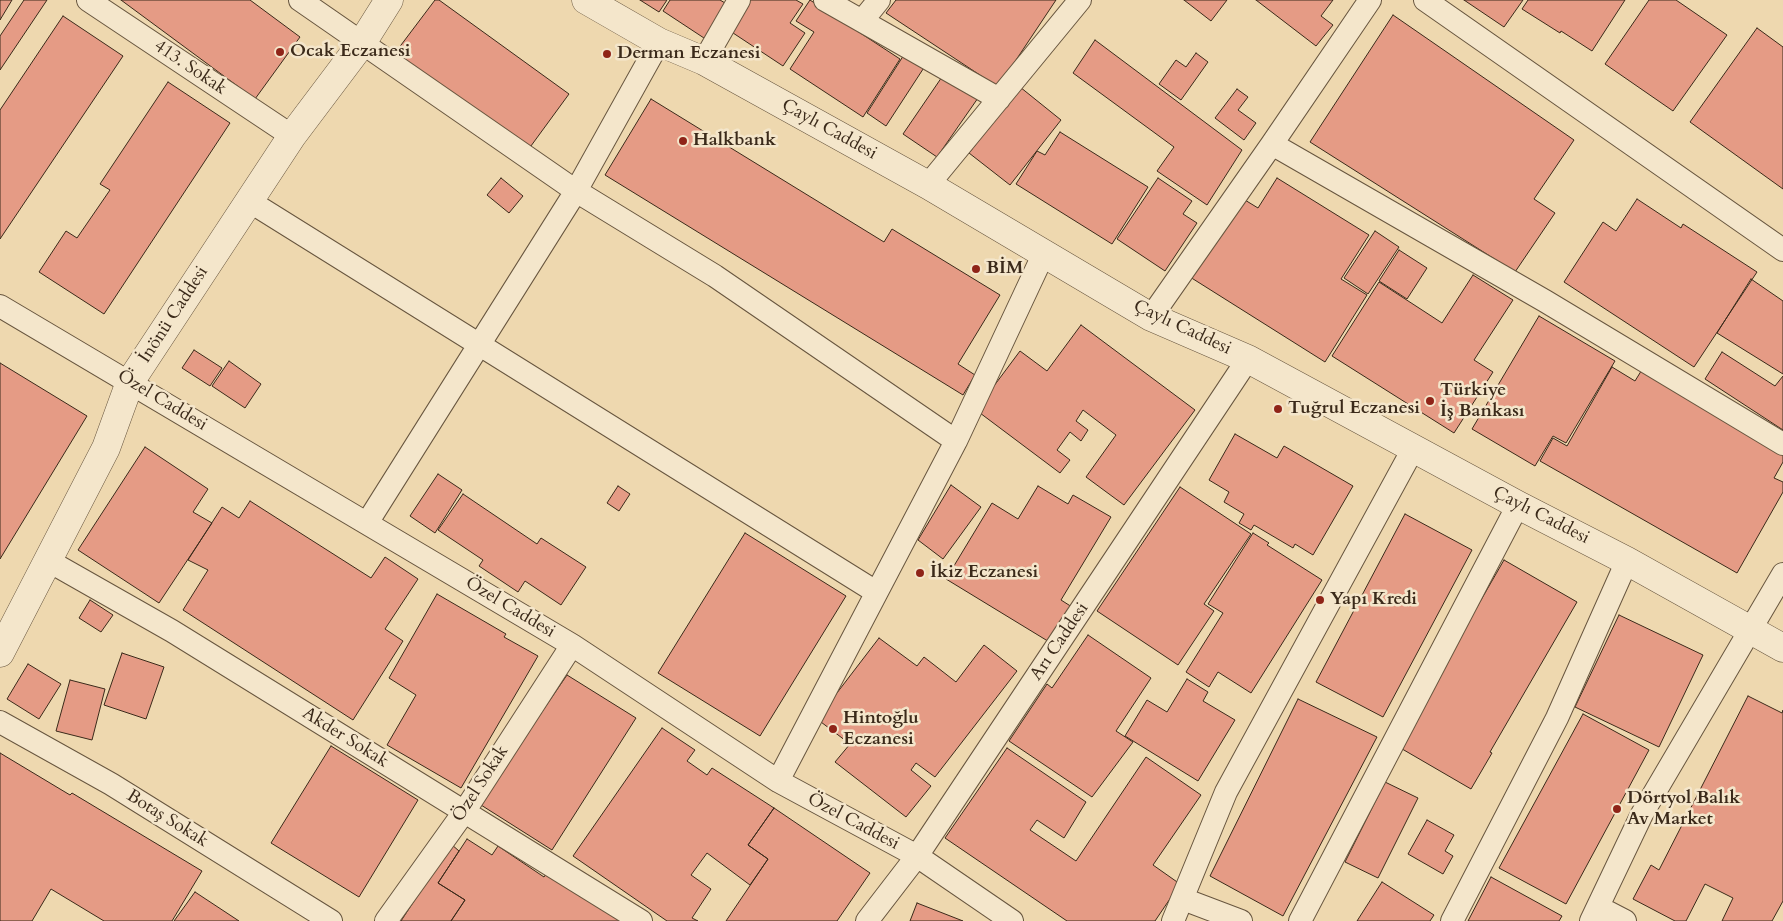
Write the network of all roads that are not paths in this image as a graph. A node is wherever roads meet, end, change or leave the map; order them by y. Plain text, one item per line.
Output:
1 (88, 0) edge
2 (300, 0) edge
3 (389, 0) edge
4 (586, 0) edge
5 (739, 0) edge
6 (825, 0) edge
7 (879, 0) edge
8 (1080, 0) edge
9 (1370, 0) edge
10 (1425, 0) edge
11 (862, 22) junction
12 (362, 42) junction
13 (660, 42) junction
14 (704, 61) junction
15 (999, 99) junction
16 (292, 136) junction
17 (1272, 144) junction
18 (928, 186) junction
19 (576, 191) junction
20 (249, 201) junction
21 (1783, 250) edge
22 (1044, 253) junction
23 (0, 306) edge
24 (1151, 317) junction
25 (480, 345) junction
26 (1248, 359) junction
27 (130, 382) junction
28 (956, 441) junction
29 (1783, 444) edge
30 (1413, 449) junction
31 (1518, 505) junction
32 (367, 523) junction
33 (47, 560) junction
34 (1627, 561) junction
35 (1783, 574) edge
36 (876, 592) junction
37 (1750, 629) junction
38 (572, 645) junction
39 (1783, 648) edge
40 (0, 653) edge
41 (0, 722) edge
42 (778, 781) junction
43 (464, 812) junction
44 (917, 856) junction
45 (1183, 899) junction
46 (1594, 914) edge
47 (330, 921) edge
48 (386, 921) edge
49 (641, 921) edge
50 (867, 921) edge
51 (1012, 921) edge
52 (1173, 921) edge
53 (1241, 921) edge
54 (1300, 921) edge
55 (1452, 921) edge
56 (1625, 921) edge

1 - 16 street, 413. Sokak
2 - 12 street
3 - 12 street, İnönü Caddesi
4 - 13 street, Çaylı Caddesi
5 - 14 street
6 - 11 street
7 - 11 street
8 - 15 street
9 - 17 street
10 - 21 street
11 - 15 street
12 - 16 street, İnönü Caddesi
12 - 19 street
13 - 14 street, Çaylı Caddesi
13 - 19 street
14 - 18 street, Çaylı Caddesi
15 - 18 street
16 - 20 street, İnönü Caddesi
17 - 24 street
17 - 29 street
18 - 22 street, Çaylı Caddesi
19 - 25 street
19 - 28 street
20 - 25 street
20 - 27 street, İnönü Caddesi
22 - 24 street, Çaylı Caddesi
22 - 28 street
23 - 27 street, Özel Caddesi
24 - 26 street, Çaylı Caddesi
25 - 32 street
25 - 36 street
26 - 30 street, Çaylı Caddesi
26 - 44 street, Arı Caddesi
27 - 32 street, Özel Caddesi
27 - 33 street, İnönü Caddesi
28 - 36 street
30 - 31 street, Çaylı Caddesi
30 - 45 street
31 - 34 street, Çaylı Caddesi
31 - 54 street
32 - 38 street, Özel Caddesi
33 - 40 street, İnönü Caddesi
33 - 43 street, Akder Sokak
34 - 37 street, Çaylı Caddesi
34 - 55 street
35 - 37 street
36 - 42 street
37 - 39 street, Çaylı Caddesi
37 - 46 street
38 - 42 street, Özel Caddesi
38 - 43 street, Özel Sokak
41 - 47 street, Botaş Sokak
42 - 44 street, Özel Caddesi
43 - 48 street, Özel Sokak
43 - 49 street, Akder Sokak
44 - 50 street, Arı Caddesi
44 - 51 street, Özel Caddesi
45 - 52 street
45 - 53 street
46 - 56 street

